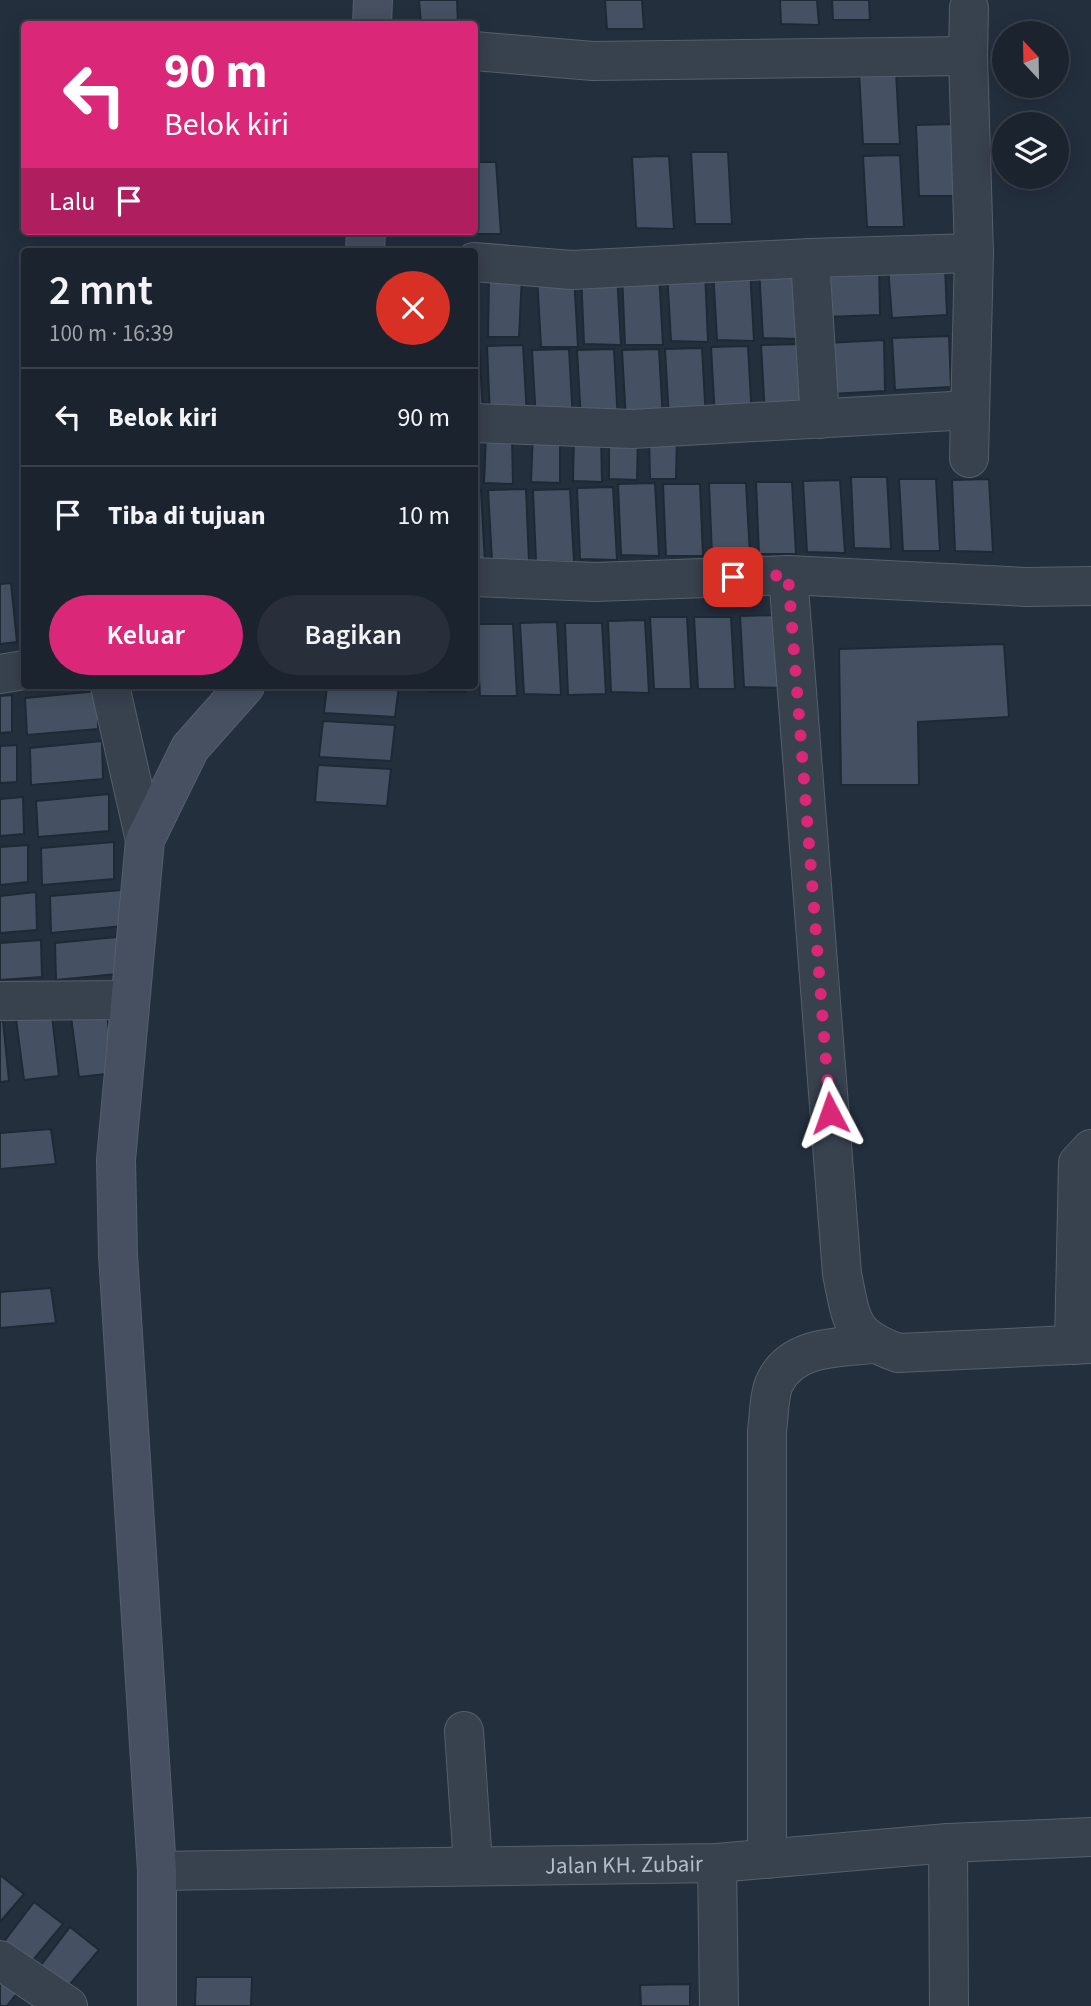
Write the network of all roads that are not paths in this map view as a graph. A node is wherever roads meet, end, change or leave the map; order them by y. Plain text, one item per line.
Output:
1 (373, 0) edge
2 (969, 8) dead end
3 (372, 21) edge
4 (478, 51) edge
5 (968, 56) junction
6 (974, 253) junction
7 (810, 258) junction
8 (478, 262) edge
9 (970, 410) junction
10 (820, 419) junction
11 (478, 423) edge
12 (969, 458) dead end
13 (788, 575) junction
14 (478, 577) edge
15 (1091, 586) edge
16 (21, 670) edge
17 (0, 674) edge
18 (111, 689) edge
19 (242, 689) edge
20 (145, 839) junction
21 (130, 1000) junction
22 (0, 1001) edge
23 (1091, 1149) edge
24 (873, 1344) junction
25 (1083, 1345) edge
26 (464, 1731) dead end
27 (1091, 1837) edge
28 (948, 1843) junction
29 (767, 1858) junction
30 (717, 1863) junction
31 (473, 1865) junction
32 (157, 1871) junction
33 (0, 1960) edge
34 (68, 2006) edge
35 (157, 2006) edge
36 (719, 2006) edge
37 (949, 2006) edge

1 - 3 street
2 - 5 street
4 - 5 street
5 - 6 street
6 - 7 street
6 - 9 street
7 - 8 street
7 - 10 street
9 - 10 street
9 - 12 street
10 - 11 street
13 - 14 street
13 - 15 street
13 - 24 street
16 - 17 street
18 - 20 street
19 - 20 street
20 - 21 street
21 - 22 street
21 - 32 street
23 - 25 street
24 - 25 street
24 - 29 street
26 - 31 street
27 - 28 street, Jalan KH. Zubair
28 - 29 street, Jalan KH. Zubair
28 - 37 street
29 - 30 street, Jalan KH. Zubair
30 - 31 street, Jalan KH. Zubair
30 - 36 street
31 - 32 street, Jalan KH. Zubair
32 - 35 street
33 - 34 street

